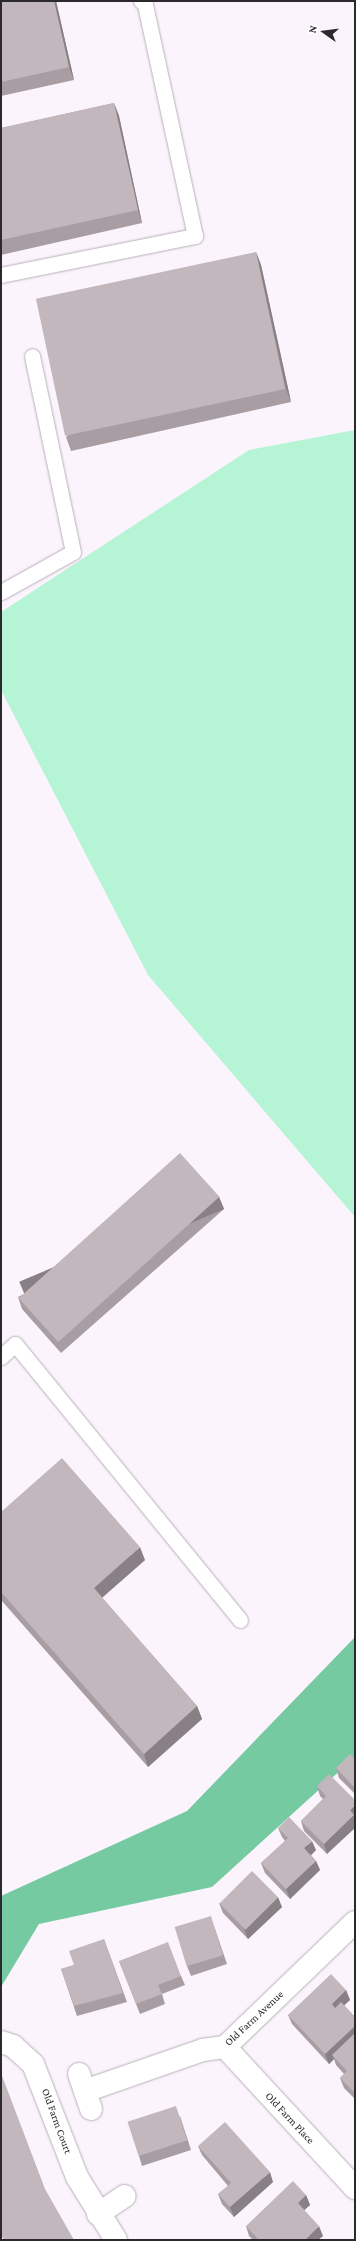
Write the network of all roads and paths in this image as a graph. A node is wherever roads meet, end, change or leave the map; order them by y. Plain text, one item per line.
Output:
1 (141, 1) edge
2 (1, 275) edge
3 (32, 356) dead end
4 (1, 592) edge
5 (1, 1356) edge
6 (240, 1620) dead end
7 (355, 1922) edge
8 (1, 2042) edge
9 (225, 2047) junction
10 (85, 2091) dead end
11 (355, 2188) edge
12 (125, 2196) dead end
13 (98, 2214) junction
14 (116, 2240) edge

1 - 2 lane
3 - 4 lane
5 - 6 lane
7 - 9 street, Old Farm Avenue
8 - 13 street, Old Farm Court
9 - 10 street, Old Farm Avenue
9 - 11 street, Old Farm Place
12 - 13 street
13 - 14 street, Old Farm Court

